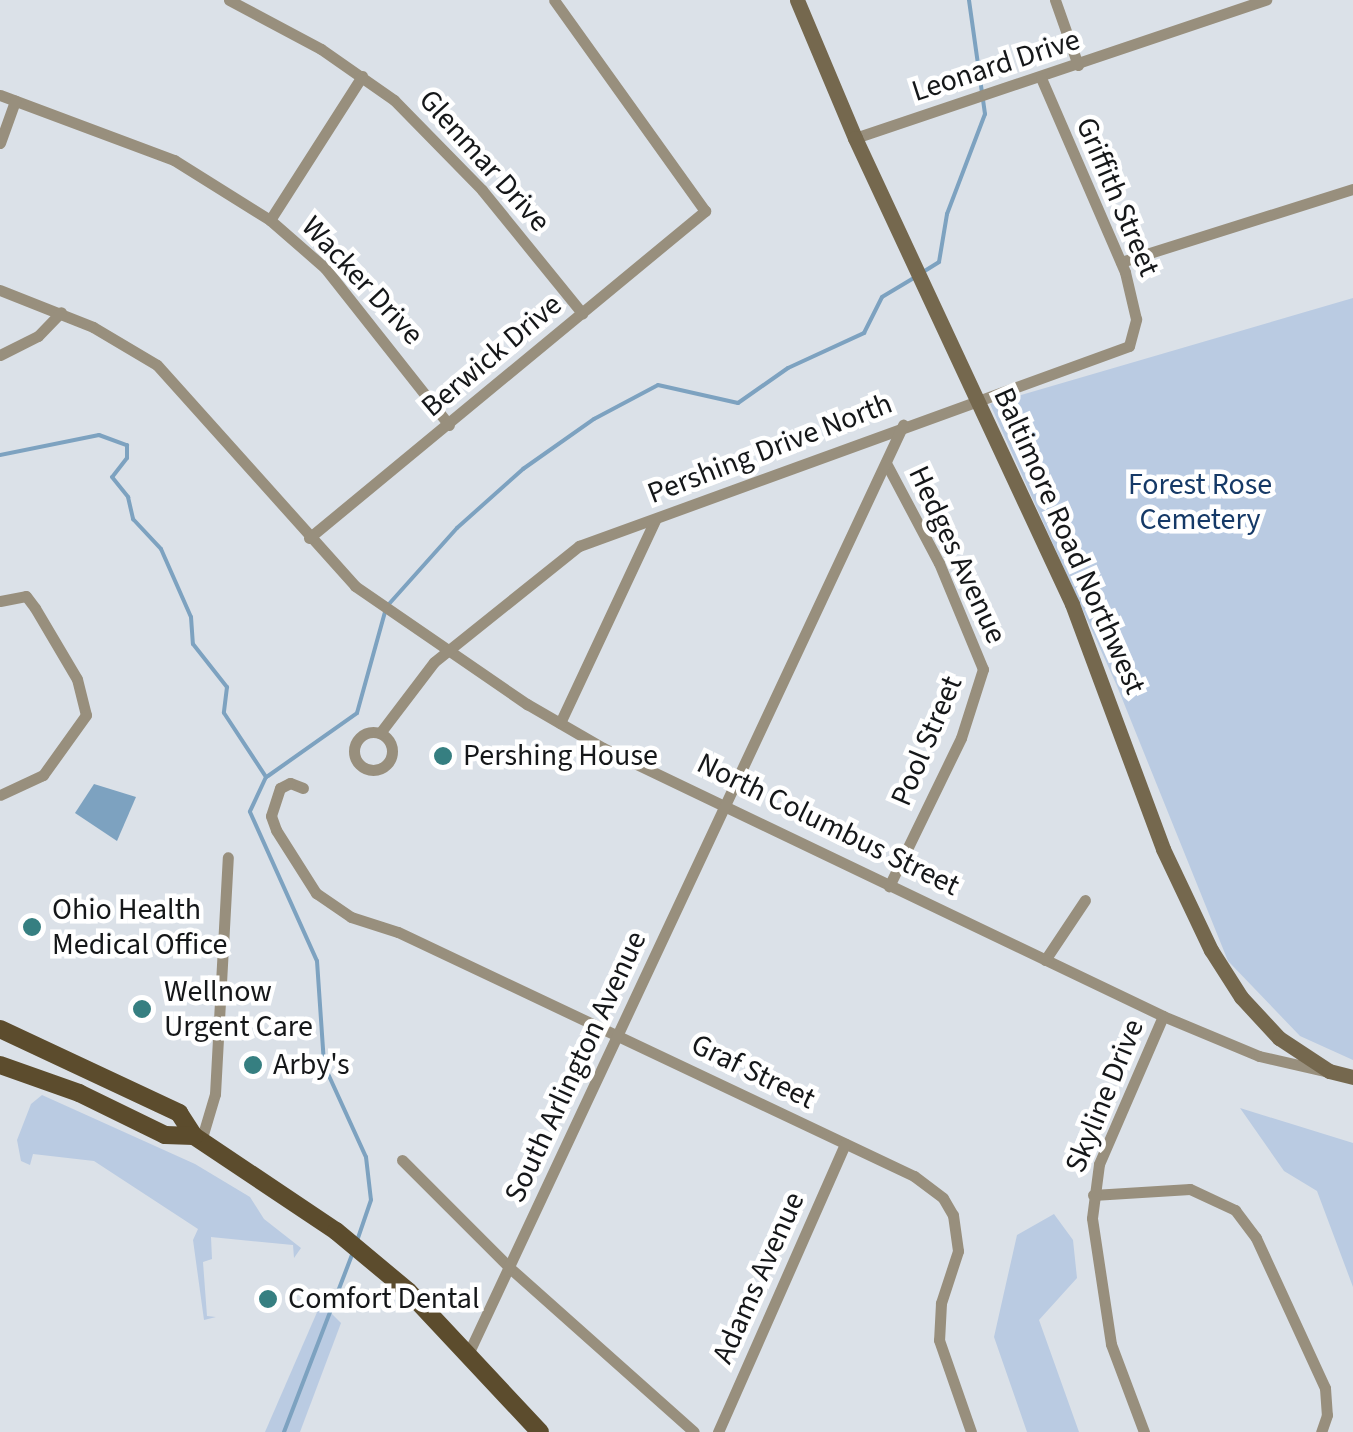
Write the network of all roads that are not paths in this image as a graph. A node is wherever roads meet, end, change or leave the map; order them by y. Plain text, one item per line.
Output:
1 (229, 0) edge
2 (554, 0) edge
3 (797, 0) edge
4 (1055, 0) edge
5 (1266, 0) edge
6 (1238, 4) edge
7 (1078, 65) junction
8 (362, 76) junction
9 (1041, 78) junction
10 (0, 96) edge
11 (15, 101) junction
12 (854, 138) junction
13 (0, 144) edge
14 (1353, 188) edge
15 (270, 220) junction
16 (1121, 262) junction
17 (0, 290) edge
18 (61, 312) junction
19 (582, 313) junction
20 (1136, 337) joint
21 (0, 356) edge
22 (976, 399) junction
23 (449, 425) junction
24 (904, 425) junction
25 (886, 463) junction
26 (655, 520) junction
27 (309, 538) junction
28 (0, 601) edge
29 (446, 651) junction
30 (983, 669) joint
31 (560, 723) junction
32 (380, 733) dead end
33 (303, 788) dead end
34 (0, 795) edge
35 (727, 804) junction
36 (228, 857) dead end
37 (889, 886) junction
38 (1085, 900) dead end
39 (1045, 960) junction
40 (1164, 1016) junction
41 (0, 1030) edge
42 (619, 1036) junction
43 (0, 1065) edge
44 (1330, 1072) junction
45 (1353, 1077) edge
46 (198, 1139) junction
47 (845, 1144) junction
48 (402, 1160) dead end
49 (1093, 1195) junction
50 (510, 1268) junction
51 (469, 1352) junction
52 (540, 1432) edge
53 (694, 1432) edge
54 (718, 1432) edge
55 (971, 1432) edge
56 (1144, 1432) edge
57 (1321, 1432) edge

1 - 8 street, Glenmar Drive
2 - 19 street, Berwick Drive
3 - 12 main road, Baltimore Road Northwest
4 - 7 street
5 - 6 street, Leonard Drive
6 - 7 street, Leonard Drive
7 - 9 street, Leonard Drive
8 - 15 street
8 - 19 street, Glenmar Drive
9 - 12 street, Leonard Drive
9 - 16 street, Griffith Street
10 - 11 street, Wacker Drive
11 - 13 street
11 - 15 street, Wacker Drive
12 - 22 main road, Baltimore Road Northwest
14 - 16 street
15 - 23 street, Wacker Drive
16 - 20 street, Griffith Street
17 - 18 street, North Columbus Street
18 - 21 street
18 - 27 street, North Columbus Street
19 - 23 street, Berwick Drive
20 - 22 street, Pershing Drive North
22 - 24 street, Pershing Drive North
22 - 44 main road, Baltimore Road Northwest
23 - 27 street, Berwick Drive
24 - 25 street, South Arlington Avenue
24 - 26 street, Pershing Drive North
25 - 30 street, Hedges Avenue
25 - 35 street, South Arlington Avenue
26 - 29 street, Pershing Drive North
26 - 31 street
27 - 29 street, North Columbus Street
28 - 34 street
29 - 31 street, North Columbus Street
29 - 32 street, Pershing Drive North
30 - 37 street, Pool Street
31 - 35 street, North Columbus Street
33 - 42 street, Graf Street
35 - 37 street, North Columbus Street
35 - 42 street, South Arlington Avenue
36 - 46 street
37 - 39 street, North Columbus Street
38 - 39 street
39 - 40 street, North Columbus Street
40 - 44 street, North Columbus Street
40 - 49 street, Skyline Drive
41 - 46 main road
42 - 47 street, Graf Street
42 - 50 street, South Arlington Avenue
43 - 46 main road
44 - 45 main road, North Columbus Street
46 - 51 main road
47 - 54 street, Adams Avenue
47 - 55 street, Graf Street
48 - 50 street
49 - 56 street, Skyline Drive
49 - 57 street, Skyline Drive
50 - 51 street, South Arlington Avenue
50 - 53 street
51 - 52 main road

